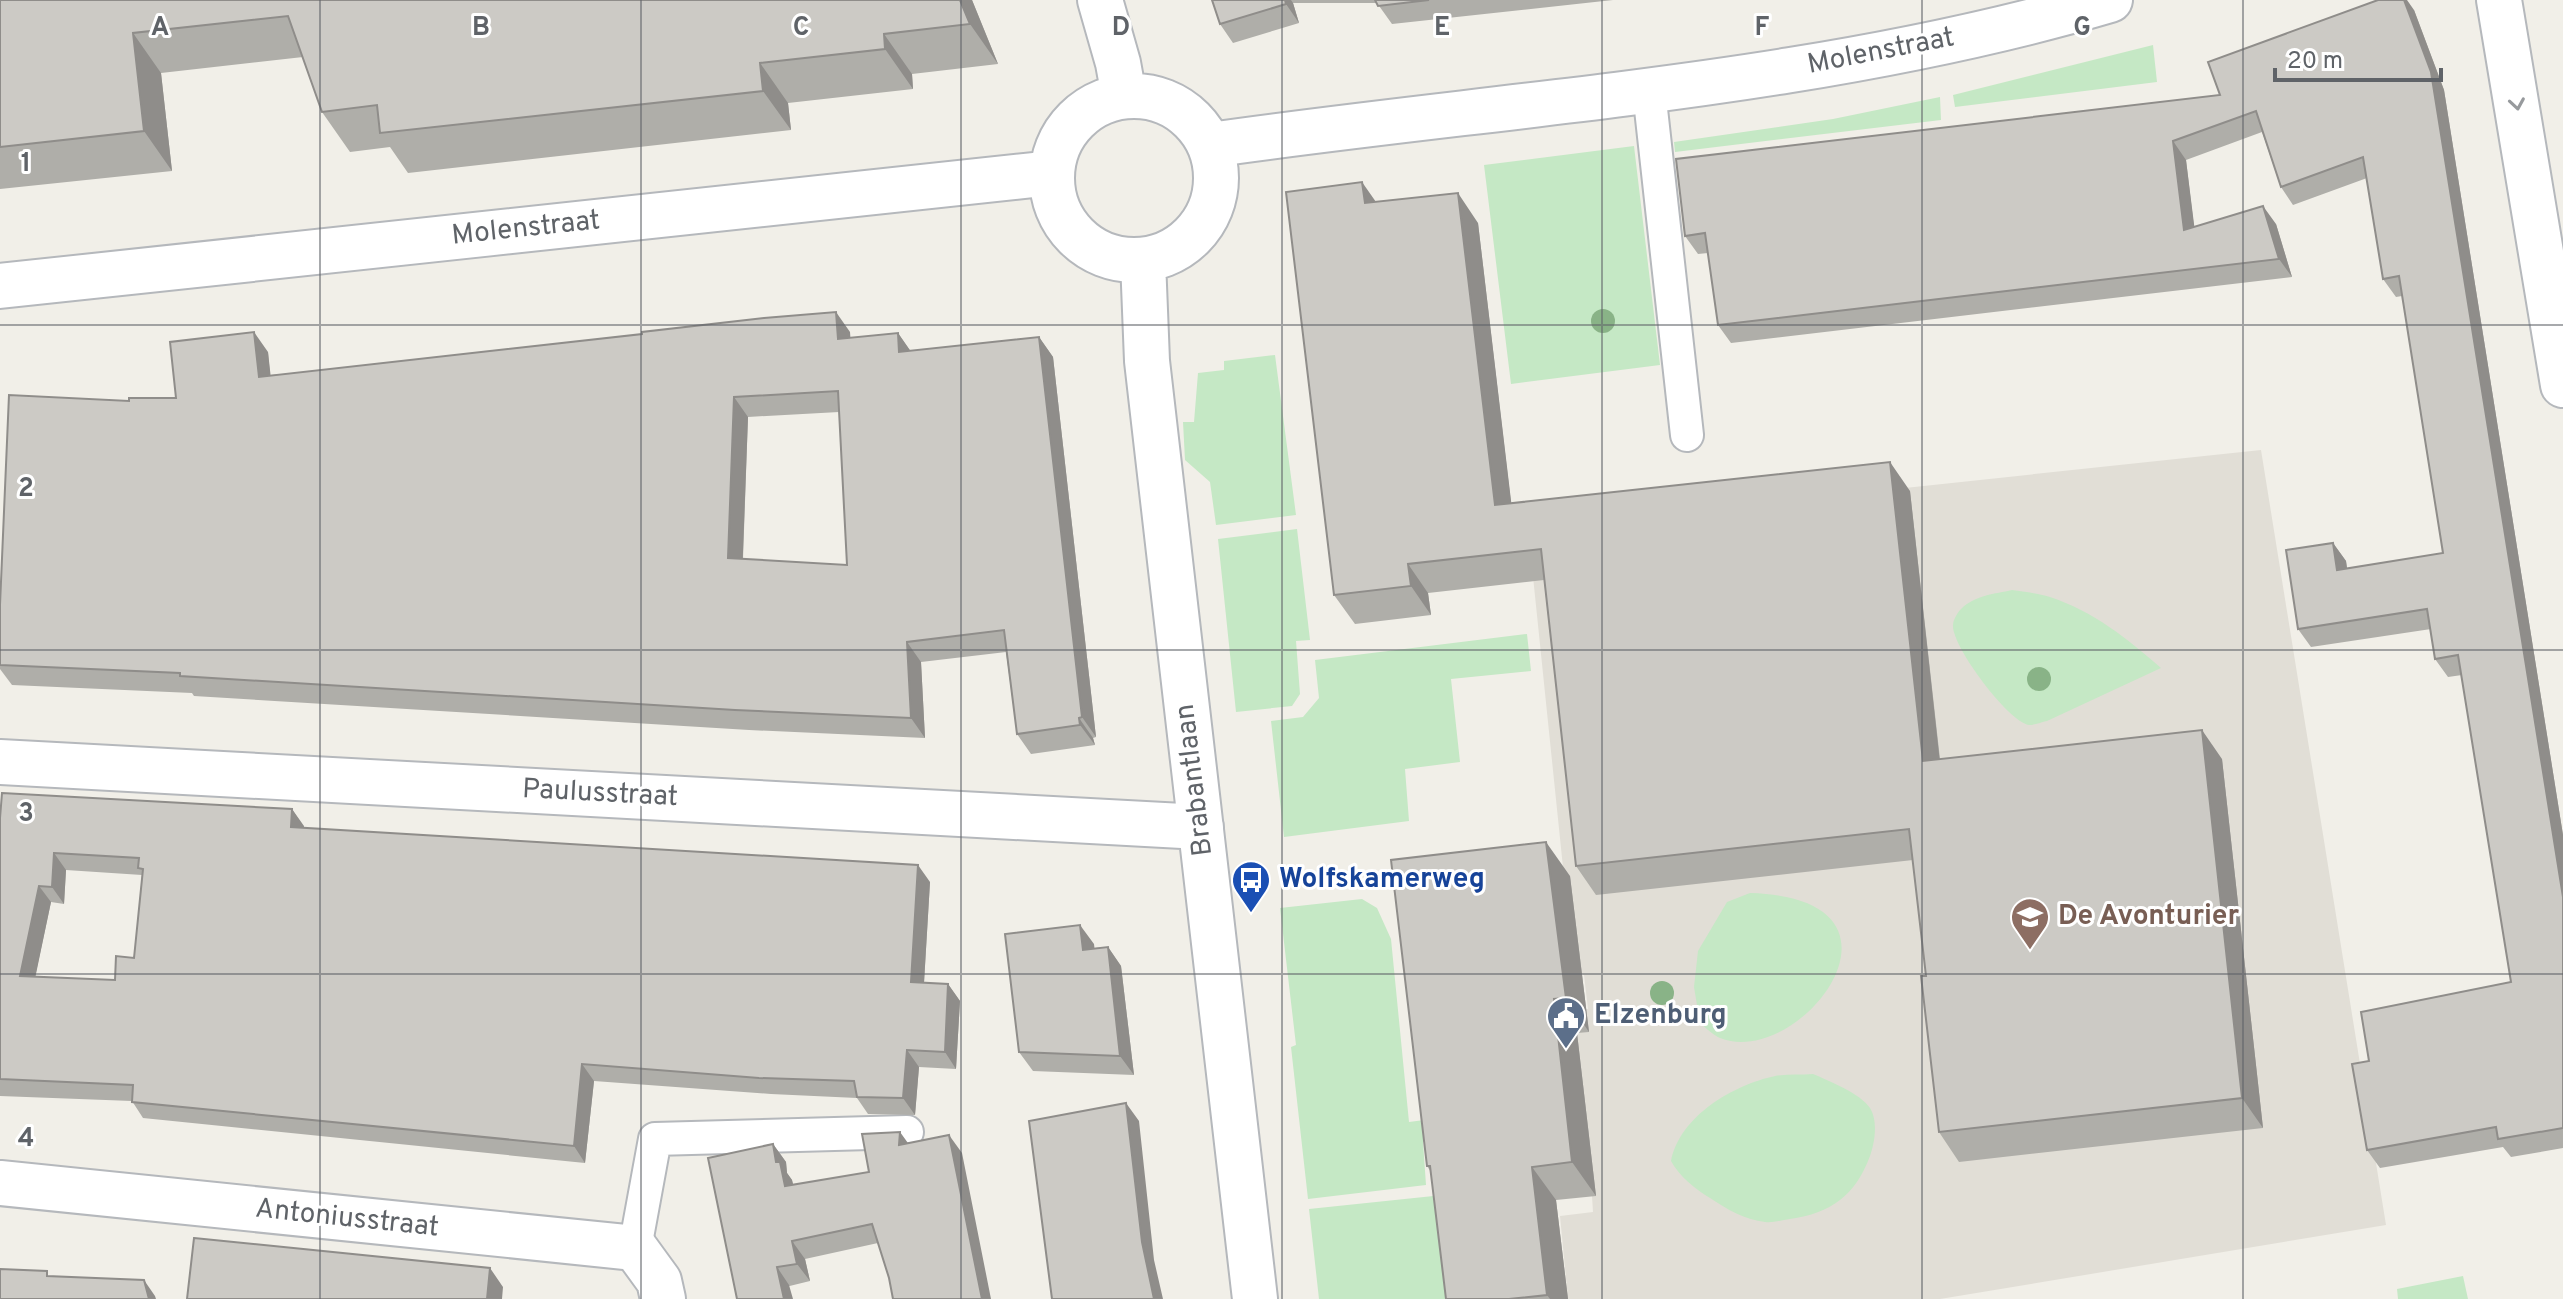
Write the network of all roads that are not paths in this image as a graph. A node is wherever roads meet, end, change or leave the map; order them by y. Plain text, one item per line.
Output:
1 (1100, 0) edge
2 (2110, 0) edge
3 (2499, 0) edge
4 (1649, 91) junction
5 (1124, 96) junction
6 (1210, 145) junction
7 (1052, 173) junction
8 (1143, 260) junction
9 (0, 286) edge
10 (2563, 385) edge
11 (1687, 435) dead end
12 (0, 762) edge
13 (1201, 827) junction
14 (907, 1132) dead end
15 (0, 1183) edge
16 (635, 1248) junction
17 (663, 1299) edge
18 (1255, 1299) edge

1 - 5 street
2 - 4 street, Molenstraat
3 -> 10 street
4 - 6 street, Molenstraat
4 - 11 lane
5 - 6 street
5 - 7 street
6 - 8 street
7 - 8 street
7 - 9 street, Molenstraat
8 - 13 street, Brabantlaan
12 - 13 street, Paulusstraat
13 - 18 street, Brabantlaan
14 - 16 lane
15 - 16 street, Antoniusstraat
16 - 17 street

